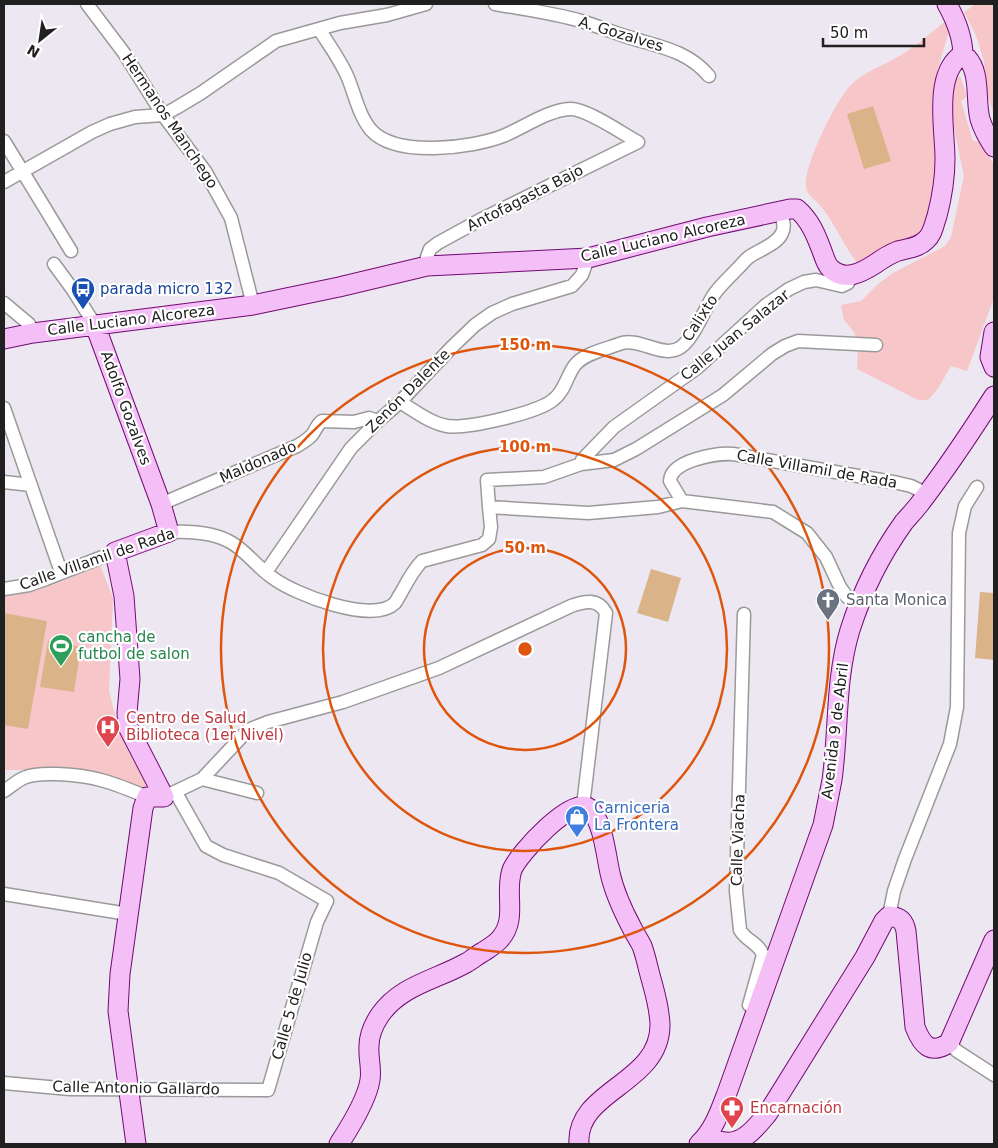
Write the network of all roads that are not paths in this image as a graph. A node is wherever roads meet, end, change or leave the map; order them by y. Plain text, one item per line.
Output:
1 (86, 4) edge
2 (426, 4) edge
3 (495, 4) edge
4 (947, 4) edge
5 (318, 30) junction
6 (963, 56) junction
7 (709, 76) dead end
8 (163, 115) junction
9 (4, 142) edge
10 (994, 146) edge
11 (22, 171) junction
12 (4, 182) edge
13 (780, 211) junction
14 (71, 251) dead end
15 (588, 258) junction
16 (54, 264) dead end
17 (427, 266) junction
18 (851, 275) junction
19 (4, 303) edge
20 (254, 305) junction
21 (95, 325) junction
22 (994, 332) edge
23 (33, 333) junction
24 (4, 339) edge
25 (876, 344) dead end
26 (994, 368) edge
27 (994, 396) edge
28 (400, 402) junction
29 (4, 408) edge
30 (378, 421) junction
31 (581, 464) junction
32 (4, 482) edge
33 (30, 485) junction
34 (977, 487) dead end
35 (927, 494) junction
36 (682, 501) junction
37 (161, 504) junction
38 (489, 507) junction
39 (168, 532) junction
40 (115, 552) junction
41 (61, 572) junction
42 (266, 572) junction
43 (4, 588) edge
44 (860, 602) junction
45 (744, 614) dead end
46 (202, 779) junction
47 (7, 785) edge
48 (257, 793) dead end
49 (162, 796) junction
50 (583, 806) junction
51 (4, 894) edge
52 (128, 914) junction
53 (889, 916) junction
54 (994, 940) edge
55 (949, 1043) junction
56 (743, 1051) junction
57 (994, 1075) edge
58 (4, 1083) edge
59 (129, 1090) junction
60 (268, 1090) joint
61 (703, 1141) edge
62 (136, 1144) edge
63 (339, 1144) edge
64 (579, 1144) edge

1 - 8 street, Hermanos Manchego
2 - 5 street
3 - 7 street, A. Gozalves
4 - 6 street
5 - 8 street
5 - 17 street, Antofagasta Bajo
6 - 10 street
6 - 18 street
8 - 11 street
8 - 20 street, Hermanos Manchego
9 - 11 street
11 - 12 street
11 - 14 street
13 - 15 street, Calle Luciano Alcoreza
13 - 18 street, Calle Luciano Alcoreza
13 - 28 street, Calixto
15 - 17 street, Calle Luciano Alcoreza
15 - 28 street, Zenón Dalente
16 - 21 street, Adolfo Gozalves
17 - 20 street, Calle Luciano Alcoreza
18 - 31 street, Calle Juan Salazar
19 - 23 street
20 - 21 street, Calle Luciano Alcoreza
21 - 23 street, Calle Luciano Alcoreza
21 - 37 street, Adolfo Gozalves
22 - 26 street
23 - 24 street, Calle Luciano Alcoreza
25 - 31 street
27 - 35 street, Avenida 9 de Abril
28 - 30 street, Zenón Dalente
29 - 33 street
30 - 37 street, Maldonado
30 - 42 street, Zenón Dalente
31 - 38 street, Calle Villamil de Rada
32 - 33 street
33 - 41 street
34 - 53 street
35 - 36 street, Calle Villamil de Rada
35 - 44 street, Avenida 9 de Abril
36 - 38 street
36 - 44 street
37 - 39 street, Adolfo Gozalves
38 - 42 street, Calle Villamil de Rada
39 - 40 street, Calle Villamil de Rada
39 - 42 street, Calle Villamil de Rada
40 - 41 street, Calle Villamil de Rada
40 - 49 street
41 - 43 street, Calle Villamil de Rada
44 - 56 street, Avenida 9 de Abril
45 - 56 street, Calle Viacha
46 - 48 street
46 - 49 street
46 - 50 street
47 - 49 street
49 - 52 street
49 - 60 street, Calle 5 de Julio
50 - 63 street
50 - 64 street
51 - 52 street
52 - 59 street
53 - 55 street
53 - 61 street
54 - 55 street
55 - 57 street
56 - 61 street, Avenida 9 de Abril
58 - 59 street, Calle Antonio Gallardo
59 - 60 street, Calle Antonio Gallardo
59 - 62 street

